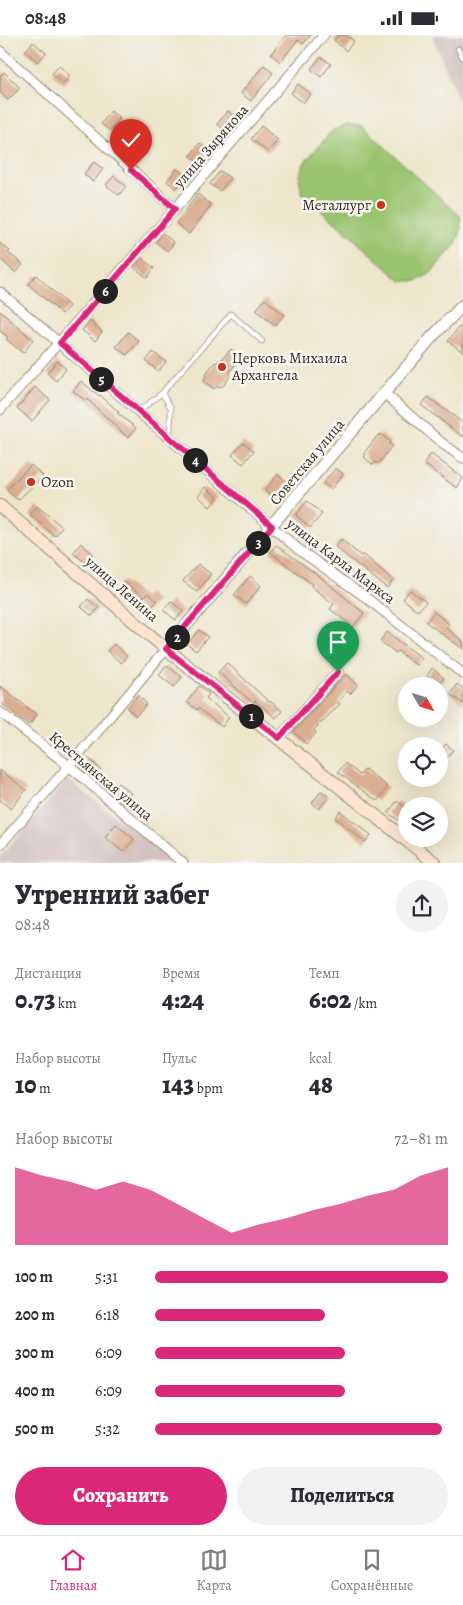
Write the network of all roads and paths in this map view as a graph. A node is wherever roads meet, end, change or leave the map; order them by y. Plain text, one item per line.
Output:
1 (324, 35) edge
2 (458, 49) dead end
3 (0, 51) edge
4 (463, 59) edge
5 (175, 209) junction
6 (0, 292) edge
7 (463, 305) edge
8 (262, 341) dead end
9 (60, 343) junction
10 (162, 393) junction
11 (384, 393) junction
12 (0, 410) edge
13 (138, 412) junction
14 (169, 438) junction
15 (463, 457) edge
16 (0, 507) edge
17 (272, 526) junction
18 (166, 649) junction
19 (338, 672) dead end
20 (463, 674) edge
21 (0, 712) edge
22 (279, 738) junction
23 (69, 766) junction
24 (1, 841) edge
25 (183, 863) edge
26 (435, 863) edge

1 - 5 street, улица Зырянова
2 - 4 lane
3 - 5 street
5 - 9 street, улица Зырянова
6 - 9 street, улица Карла Маркса
7 - 11 street, Советская улица
8 - 10 lane
9 - 12 street, улица Зырянова
9 - 13 street, улица Карла Маркса
10 - 13 lane
10 - 14 lane
11 - 15 street
11 - 17 street, Советская улица
13 - 14 street, улица Карла Маркса
14 - 17 street, улица Карла Маркса
16 - 18 main road, улица Ленина
17 - 18 street, Советская улица
17 - 20 street, улица Карла Маркса
18 - 22 main road, улица Ленина
18 - 23 street, Советская улица
19 - 22 street
21 - 23 street, Крестьянская улица
22 - 26 main road, улица Ленина
23 - 24 street, Советская улица
23 - 25 street, Крестьянская улица

